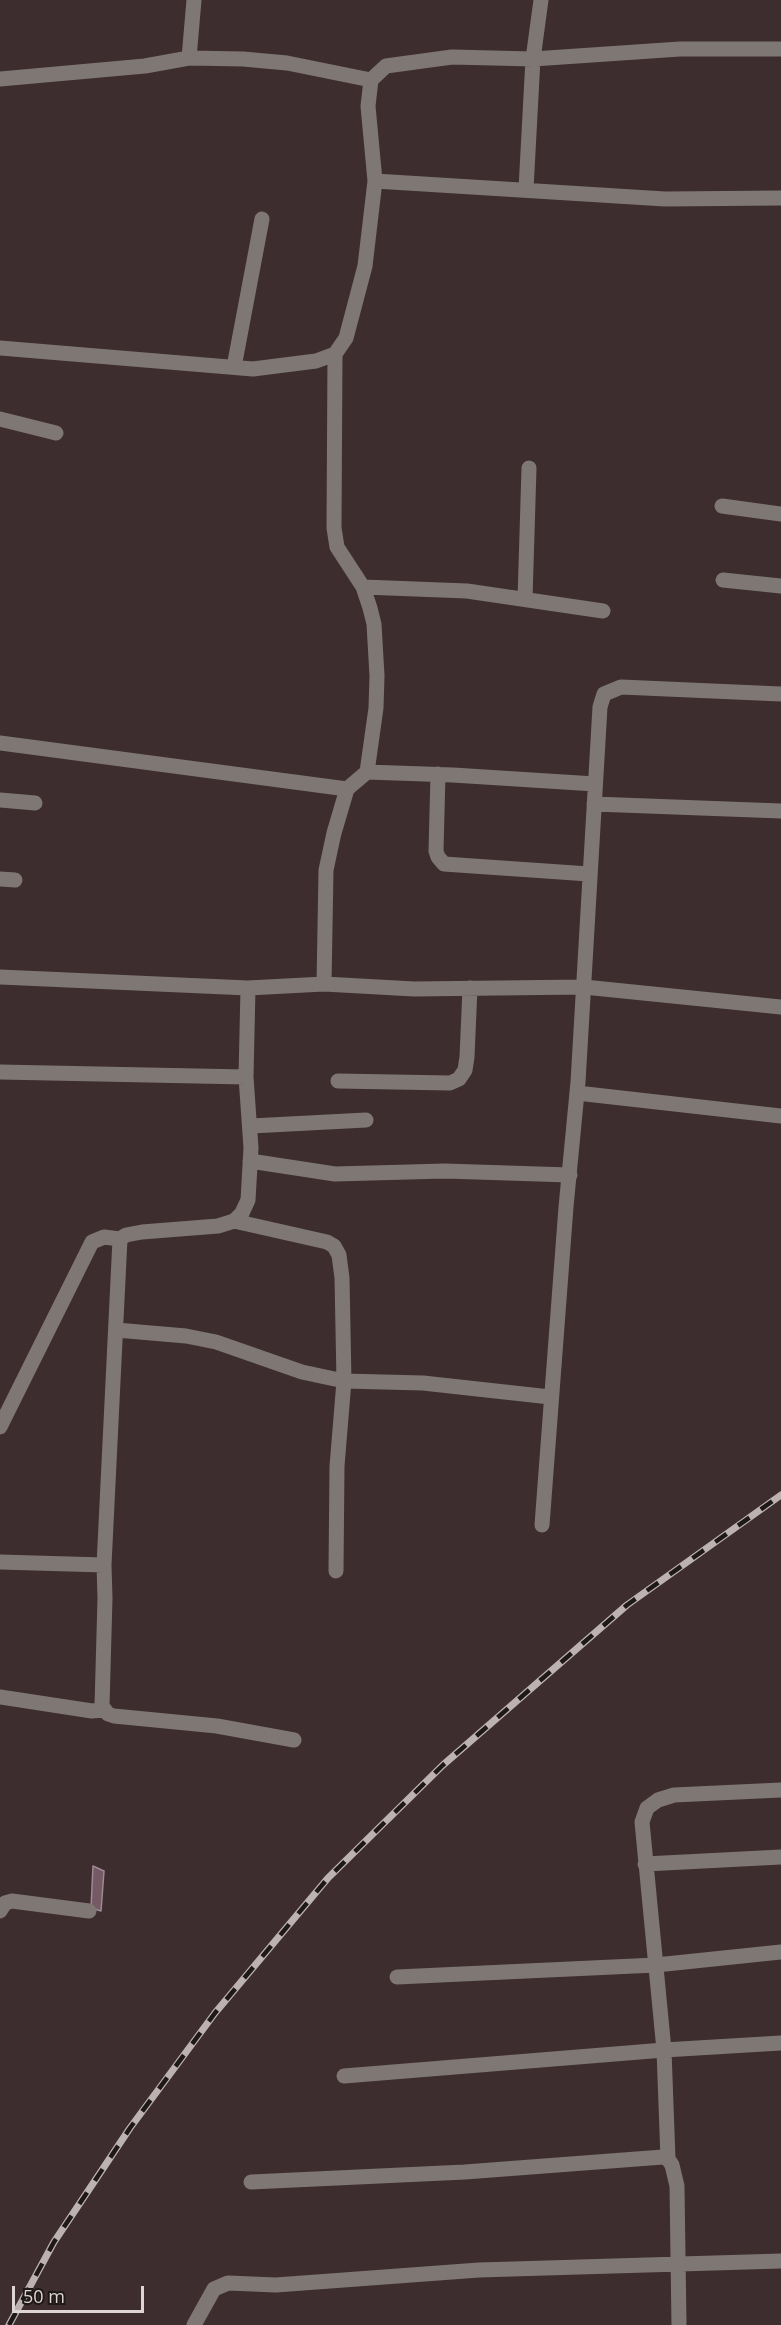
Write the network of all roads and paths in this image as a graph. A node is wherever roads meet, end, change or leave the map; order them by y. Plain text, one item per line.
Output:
1 (194, 0) edge
2 (541, 0) edge
3 (781, 49) edge
4 (189, 58) junction
5 (533, 59) junction
6 (0, 79) edge
7 (371, 80) junction
8 (375, 181) junction
9 (526, 189) junction
10 (781, 198) edge
11 (262, 219) dead end
12 (0, 348) edge
13 (335, 354) junction
14 (234, 367) junction
15 (0, 419) edge
16 (56, 433) dead end
17 (529, 468) dead end
18 (722, 506) dead end
19 (781, 514) edge
20 (723, 580) dead end
21 (781, 586) edge
22 (363, 587) junction
23 (525, 599) junction
24 (603, 611) dead end
25 (781, 693) edge
26 (0, 743) edge
27 (368, 772) junction
28 (438, 774) junction
29 (595, 784) junction
30 (347, 789) junction
31 (0, 800) edge
32 (35, 803) dead end
33 (594, 804) junction
34 (781, 811) edge
35 (589, 874) junction
36 (0, 977) edge
37 (324, 984) junction
38 (584, 987) junction
39 (248, 988) junction
40 (470, 988) junction
41 (781, 1007) edge
42 (0, 1072) edge
43 (246, 1077) junction
44 (338, 1081) dead end
45 (577, 1093) junction
46 (781, 1116) edge
47 (366, 1120) dead end
48 (250, 1126) junction
49 (250, 1161) junction
50 (570, 1176) junction
51 (234, 1221) junction
52 (120, 1239) junction
53 (116, 1330) junction
54 (344, 1381) junction
55 (550, 1397) junction
56 (0, 1427) edge
57 (542, 1525) dead end
58 (0, 1562) edge
59 (104, 1565) junction
60 (336, 1571) dead end
61 (0, 1697) edge
62 (104, 1710) junction
63 (294, 1740) dead end
64 (781, 1790) edge
65 (781, 1857) edge
66 (645, 1864) junction
67 (0, 1911) edge
68 (89, 1911) dead end
69 (781, 1952) edge
70 (656, 1965) junction
71 (397, 1977) dead end
72 (781, 2043) edge
73 (664, 2050) junction
74 (344, 2076) dead end
75 (668, 2159) junction
76 (251, 2182) dead end
77 (781, 2261) edge
78 (678, 2263) junction
79 (194, 2325) edge
80 (679, 2325) edge

1 - 4 street
2 - 5 street
3 - 5 street
4 - 6 street
4 - 7 street
5 - 7 street
5 - 9 street
7 - 8 street
8 - 9 street
8 - 13 street
9 - 10 street
11 - 14 street
12 - 14 street
13 - 14 street
13 - 22 street
15 - 16 street
17 - 23 street
18 - 19 street
20 - 21 street
22 - 23 street
22 - 27 street
23 - 24 street
25 - 29 street
26 - 30 street
27 - 28 street
27 - 30 street
28 - 29 street
28 - 35 street
29 - 33 street
30 - 37 street
31 - 32 street
33 - 34 street
33 - 35 street
35 - 38 street
36 - 39 street
37 - 39 street
37 - 40 street
38 - 40 street
38 - 41 street
38 - 45 street
39 - 43 street
40 - 44 street
42 - 43 street
43 - 48 street
45 - 46 street
45 - 50 street
47 - 48 street
48 - 49 street
49 - 50 street
49 - 51 street
50 - 55 street
51 - 52 street
51 - 54 street
52 - 53 street
52 - 56 street
53 - 54 street
53 - 59 street
54 - 55 street
54 - 60 street
55 - 57 street
58 - 59 street
59 - 62 street
61 - 62 street
62 - 63 street
64 - 66 street
65 - 66 street
66 - 70 street
67 - 68 street
69 - 70 street
70 - 71 street
70 - 73 street
72 - 73 street
73 - 74 street
73 - 75 street
75 - 76 street
75 - 78 street
77 - 78 street
78 - 79 street
78 - 80 street

